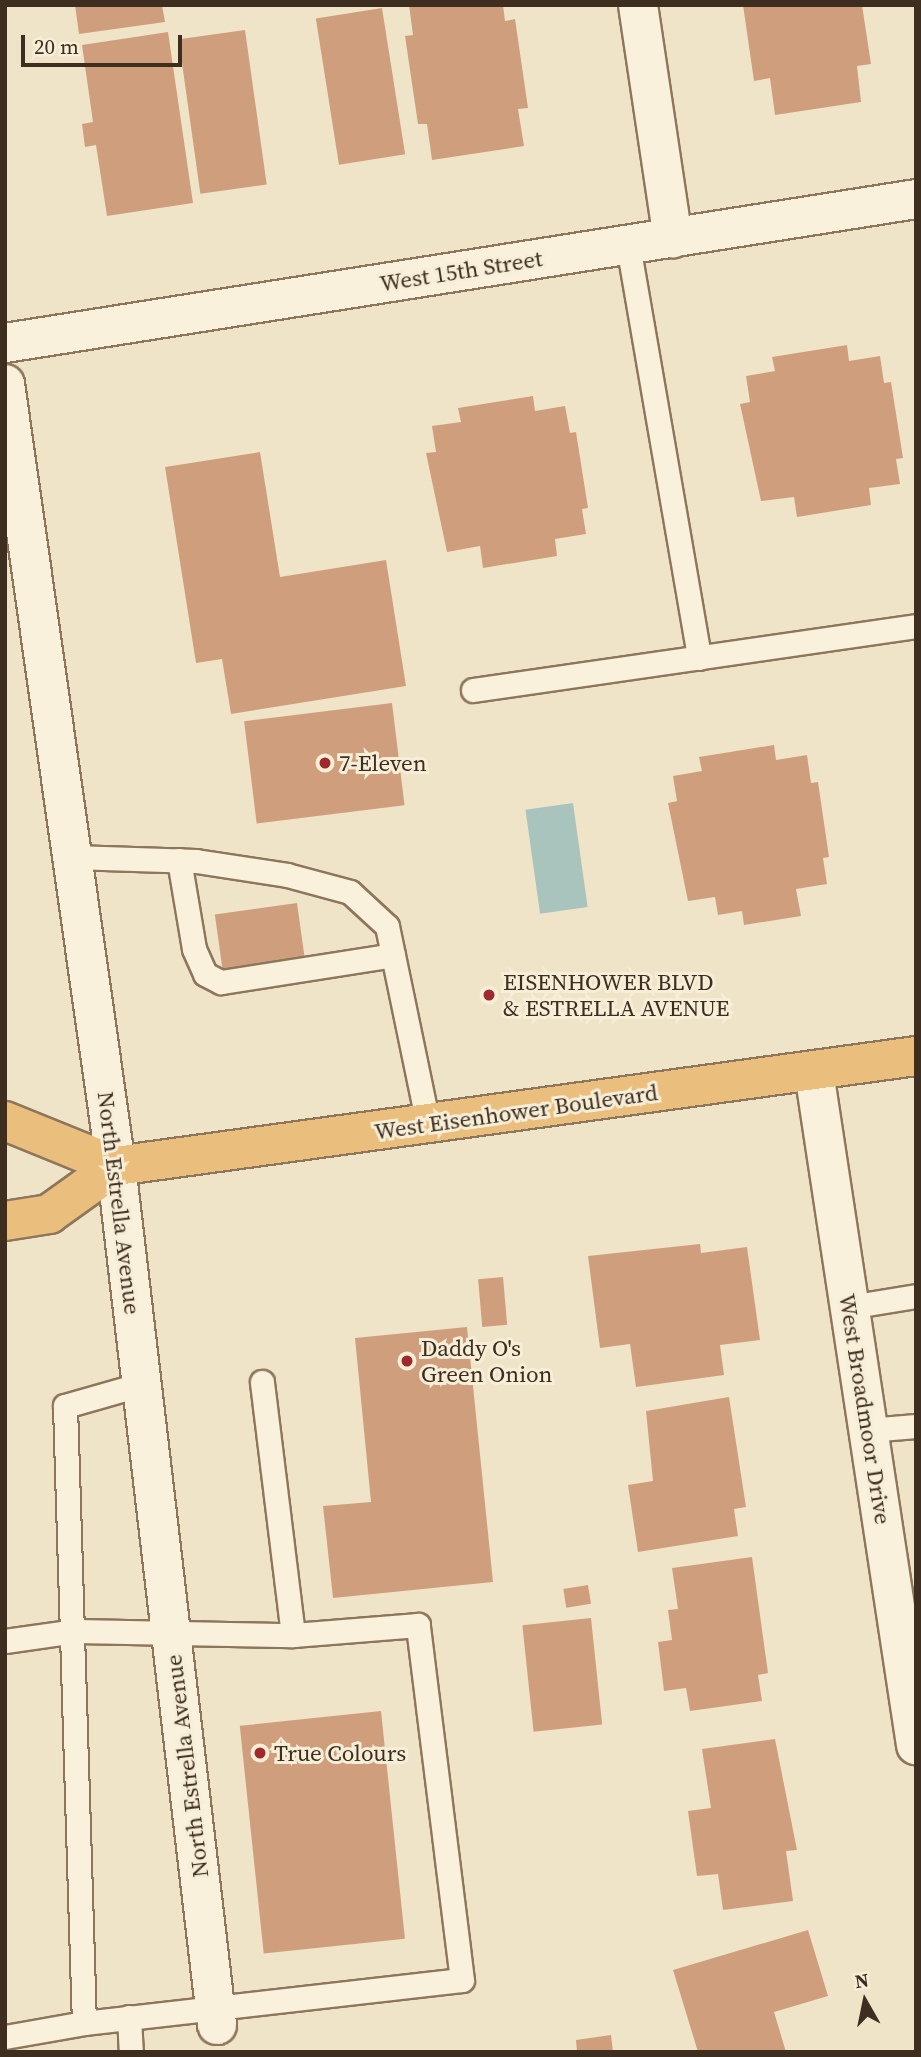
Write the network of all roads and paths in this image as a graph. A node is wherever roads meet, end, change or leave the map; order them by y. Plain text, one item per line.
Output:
1 (638, 5) edge
2 (916, 199) edge
3 (673, 238) junction
4 (628, 245) junction
5 (5, 344) edge
6 (5, 384) edge
7 (916, 626) edge
8 (699, 658) junction
9 (473, 690) dead end
10 (72, 856) junction
11 (179, 860) junction
12 (393, 955) junction
13 (916, 1056) edge
14 (814, 1072) junction
15 (5, 1121) edge
16 (428, 1124) junction
17 (116, 1166) junction
18 (5, 1221) edge
19 (916, 1296) edge
20 (849, 1307) junction
21 (262, 1382) dead end
22 (142, 1384) junction
23 (916, 1426) edge
24 (868, 1430) junction
25 (906, 1606) edge
26 (76, 1631) junction
27 (172, 1635) junction
28 (293, 1635) junction
29 (5, 1641) edge
30 (916, 1745) edge
31 (216, 2015) junction
32 (129, 2017) junction
33 (84, 2023) junction
34 (5, 2037) edge
35 (131, 2052) edge

1 - 3 street
2 - 3 street, West 15th Street
3 - 4 street, West 15th Street
4 - 5 street, West 15th Street
4 - 8 lane
6 - 10 street, North Estrella Avenue
7 - 8 lane
8 - 9 lane
10 - 11 lane
10 - 17 street, North Estrella Avenue
11 - 12 lane
11 - 12 lane
12 - 16 lane
13 - 14 highway, West Eisenhower Boulevard
14 - 16 highway, West Eisenhower Boulevard
14 - 20 street, West Broadmoor Drive
15 - 17 highway, West Eisenhower Boulevard
16 - 17 highway, West Eisenhower Boulevard
17 - 18 highway, West Eisenhower Boulevard
17 - 22 street, North Estrella Avenue
19 - 20 lane
20 - 24 street, West Broadmoor Drive
21 - 28 lane
22 - 26 lane
22 - 27 street, North Estrella Avenue
23 - 24 lane
24 - 25 street, West Broadmoor Drive
25 - 30 street, West Broadmoor Drive
26 - 27 lane
26 - 29 lane
26 - 33 lane
27 - 28 lane
27 - 31 street, North Estrella Avenue
28 - 31 lane
31 - 32 lane
32 - 33 lane
32 - 35 lane
33 - 34 lane

